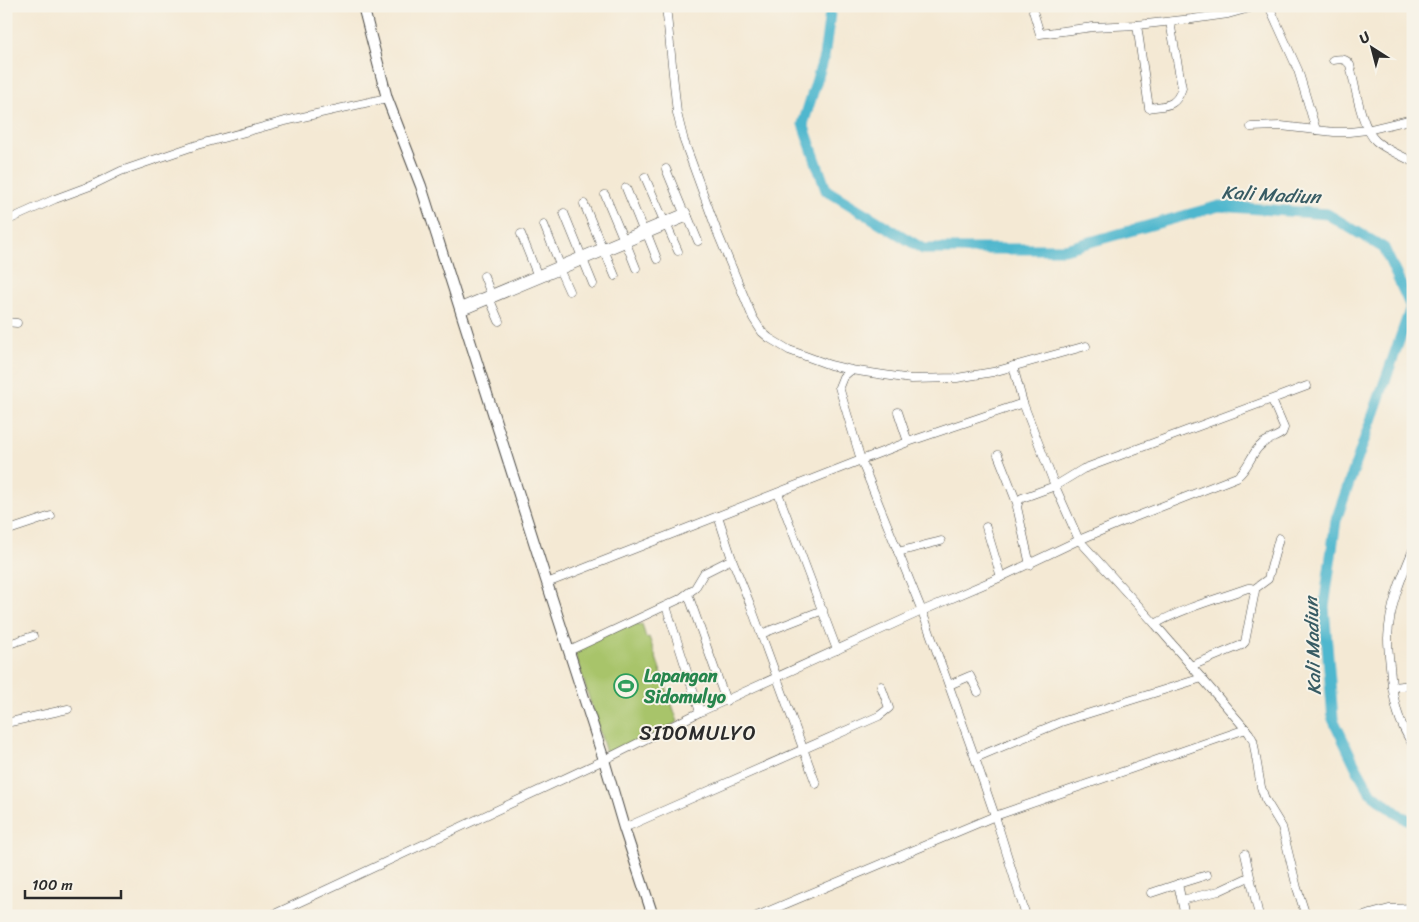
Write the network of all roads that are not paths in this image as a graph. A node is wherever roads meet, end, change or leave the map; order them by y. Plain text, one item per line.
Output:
1 (362, 6) edge
2 (666, 6) edge
3 (1035, 6) edge
4 (1257, 6) edge
5 (1269, 6) edge
6 (1170, 22) junction
7 (1136, 25) junction
8 (1333, 60) dead end
9 (387, 98) junction
10 (1413, 119) edge
11 (1251, 127) dead end
12 (1316, 130) junction
13 (1367, 130) junction
14 (1413, 162) edge
15 (666, 169) dead end
16 (645, 177) dead end
17 (626, 188) dead end
18 (605, 195) dead end
19 (584, 204) dead end
20 (564, 213) dead end
21 (686, 215) junction
22 (6, 221) edge
23 (544, 224) dead end
24 (666, 224) junction
25 (645, 232) junction
26 (521, 234) dead end
27 (625, 241) junction
28 (698, 241) dead end
29 (604, 249) junction
30 (678, 251) dead end
31 (580, 259) junction
32 (657, 259) dead end
33 (560, 268) junction
34 (636, 268) dead end
35 (538, 274) junction
36 (484, 276) dead end
37 (615, 276) dead end
38 (593, 284) dead end
39 (568, 291) dead end
40 (491, 297) junction
41 (461, 309) junction
42 (500, 321) dead end
43 (6, 322) edge
44 (17, 323) dead end
45 (1086, 346) dead end
46 (1013, 366) junction
47 (851, 370) junction
48 (1307, 386) dead end
49 (1272, 400) junction
50 (1023, 404) junction
51 (898, 412) dead end
52 (908, 442) junction
53 (998, 455) dead end
54 (861, 460) junction
55 (1055, 486) junction
56 (778, 492) junction
57 (1017, 503) junction
58 (50, 516) dead end
59 (718, 516) junction
60 (986, 527) dead end
61 (6, 531) edge
62 (1279, 538) dead end
63 (1079, 540) junction
64 (941, 541) dead end
65 (1413, 550) edge
66 (898, 552) junction
67 (732, 559) junction
68 (1030, 564) junction
69 (1001, 578) junction
70 (547, 584) junction
71 (1253, 590) junction
72 (688, 594) junction
73 (666, 606) junction
74 (823, 610) junction
75 (922, 611) junction
76 (1155, 624) junction
77 (761, 634) junction
78 (33, 636) dead end
79 (6, 645) edge
80 (837, 650) junction
81 (569, 651) junction
82 (1191, 666) junction
83 (777, 677) junction
84 (1202, 678) junction
85 (949, 685) junction
86 (1413, 685) edge
87 (881, 686) dead end
88 (1392, 687) junction
89 (978, 692) dead end
90 (726, 701) junction
91 (68, 709) dead end
92 (700, 712) junction
93 (6, 723) edge
94 (1246, 729) junction
95 (1410, 736) edge
96 (1413, 745) edge
97 (803, 750) junction
98 (975, 758) junction
99 (604, 760) junction
100 (816, 784) dead end
101 (995, 816) junction
102 (624, 828) junction
103 (1245, 854) dead end
104 (1207, 875) dead end
105 (1249, 877) junction
106 (1178, 884) junction
107 (1151, 893) dead end
108 (1182, 900) junction
109 (1413, 908) edge
110 (270, 916) edge
111 (653, 916) edge
112 (757, 916) edge
113 (1026, 916) edge
114 (1185, 916) edge
115 (1259, 916) edge
116 (1306, 916) edge
117 (1364, 916) edge

1 - 9 main road
2 - 47 street
3 - 7 street
4 - 6 street
5 - 12 street
6 - 7 street
6 - 7 street
8 - 13 street
9 - 22 street
9 - 41 main road
10 - 13 street
11 - 12 street
12 - 13 street
13 - 14 street
15 - 21 street
16 - 24 street
17 - 25 street
18 - 27 street
19 - 29 street
20 - 31 street
21 - 24 street
21 - 28 street
23 - 33 street
24 - 25 street
24 - 30 street
25 - 27 street
25 - 32 street
26 - 35 street
27 - 29 street
27 - 34 street
29 - 31 street
29 - 37 street
31 - 33 street
31 - 38 street
33 - 35 street
33 - 39 street
33 - 40 street
35 - 40 street
36 - 40 street
40 - 41 street
40 - 42 street
41 - 70 main road
43 - 44 street
45 - 46 street
46 - 47 street
46 - 50 street
47 - 54 street
48 - 49 street
49 - 55 street
49 - 63 street
50 - 52 street
50 - 55 street
51 - 52 street
52 - 54 street
53 - 57 street
54 - 56 street
54 - 66 street
55 - 57 street
55 - 63 street
56 - 59 street
56 - 74 street
57 - 68 street
58 - 61 street
59 - 67 street
59 - 70 street
60 - 69 street
62 - 71 street
63 - 68 street
63 - 76 street
64 - 66 street
65 - 88 street
66 - 75 street
67 - 72 street
67 - 77 street
68 - 69 street
69 - 75 street
70 - 81 main road
71 - 76 street
71 - 82 street
72 - 73 street
72 - 90 street
73 - 81 street
73 - 92 street
74 - 77 street
74 - 80 street
75 - 80 street
75 - 85 street
76 - 82 street
77 - 83 street
78 - 79 street
80 - 83 street
81 - 99 main road
82 - 84 street
83 - 90 street
83 - 97 street
84 - 94 street
84 - 98 street
85 - 89 street
85 - 98 street
86 - 88 street
87 - 97 street
88 - 95 street
90 - 92 street
91 - 93 street
92 - 99 street
94 - 101 street
94 - 116 street
95 - 96 street
97 - 100 street
97 - 102 street
98 - 101 street
99 - 102 main road
99 - 110 street
101 - 112 street
101 - 113 street
102 - 111 main road
103 - 105 street
104 - 106 street
105 - 108 street
105 - 115 street
106 - 107 street
106 - 108 street
108 - 114 street
109 - 117 street

